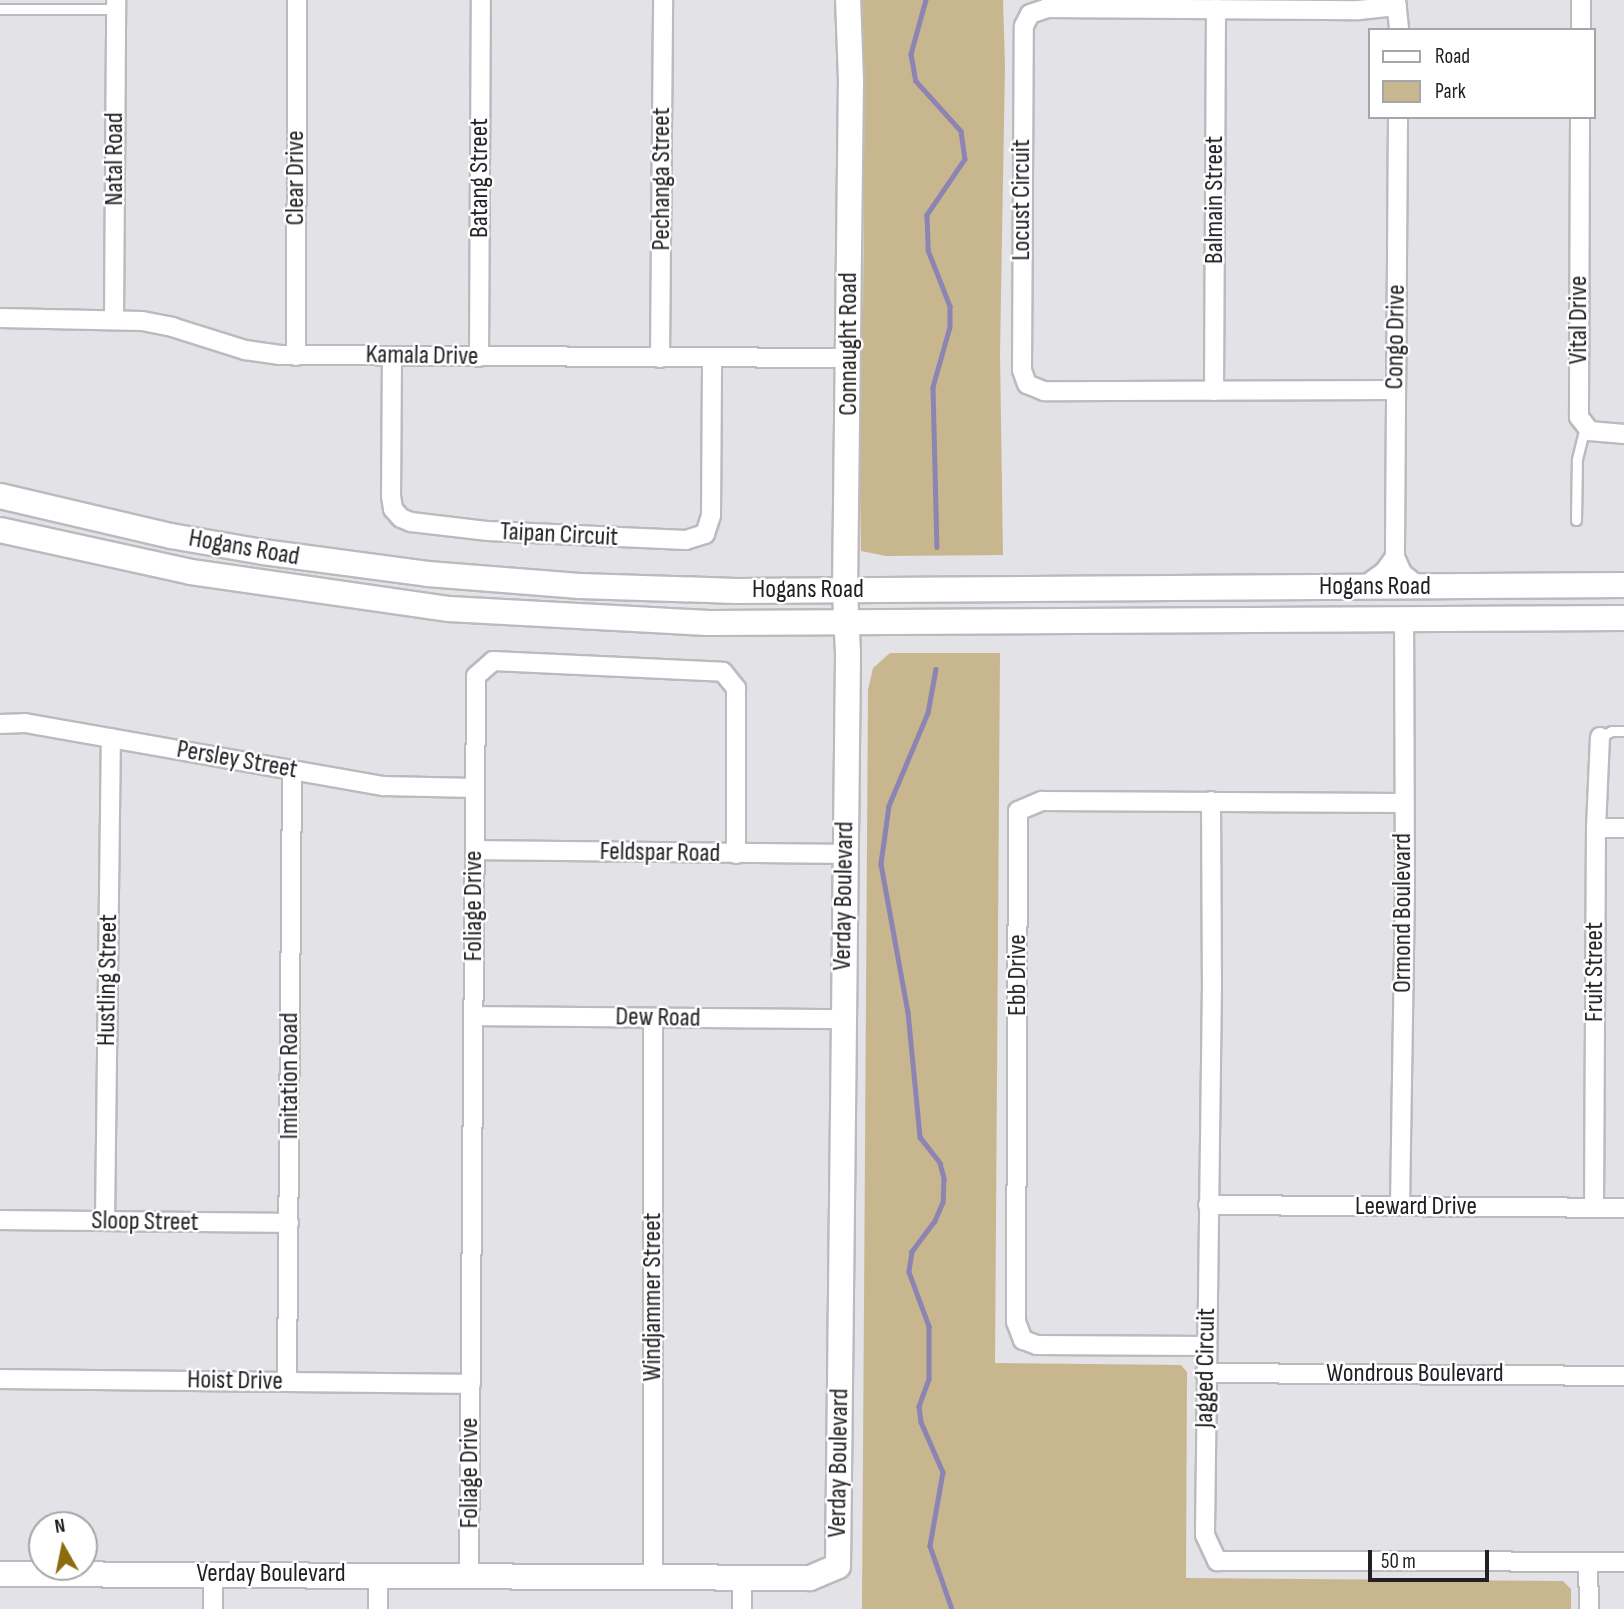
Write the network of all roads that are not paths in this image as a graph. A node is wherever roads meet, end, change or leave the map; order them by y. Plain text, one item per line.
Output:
1 (297, 0) edge
2 (481, 0) edge
3 (663, 0) edge
4 (848, 0) edge
5 (1581, 0) edge
6 (1397, 3) edge
7 (116, 4) edge
8 (0, 9) edge
9 (1216, 9) junction
10 (1398, 28) edge
11 (1581, 28) edge
12 (1398, 119) edge
13 (1580, 119) edge
14 (0, 318) edge
15 (114, 319) junction
16 (296, 356) junction
17 (392, 356) junction
18 (479, 357) junction
19 (660, 358) junction
20 (712, 358) junction
21 (849, 358) junction
22 (1396, 390) junction
23 (1214, 391) junction
24 (1585, 428) junction
25 (1624, 434) edge
26 (0, 496) edge
27 (1576, 520) dead end
28 (0, 530) edge
29 (1395, 557) junction
30 (1624, 585) edge
31 (1363, 587) junction
32 (1419, 587) junction
33 (845, 590) junction
34 (1624, 618) edge
35 (1404, 619) junction
36 (846, 622) junction
37 (846, 689) joint
38 (0, 724) edge
39 (1624, 731) edge
40 (1600, 737) joint
41 (111, 738) junction
42 (292, 770) junction
43 (475, 788) junction
44 (1211, 801) junction
45 (1402, 803) junction
46 (1596, 828) junction
47 (1624, 828) edge
48 (475, 850) junction
49 (736, 853) junction
50 (844, 854) junction
51 (473, 1016) junction
52 (653, 1018) junction
53 (843, 1019) junction
54 (1208, 1205) junction
55 (1400, 1206) junction
56 (1594, 1208) junction
57 (1624, 1208) edge
58 (0, 1220) edge
59 (105, 1221) junction
60 (289, 1223) junction
61 (1206, 1346) junction
62 (1205, 1373) junction
63 (1624, 1376) edge
64 (0, 1379) edge
65 (287, 1382) junction
66 (471, 1384) junction
67 (1588, 1562) junction
68 (1624, 1562) edge
69 (0, 1574) edge
70 (213, 1574) junction
71 (378, 1574) junction
72 (470, 1575) junction
73 (653, 1576) junction
74 (742, 1576) junction
75 (213, 1609) edge
76 (378, 1609) edge
77 (742, 1609) edge
78 (1589, 1609) edge

1 - 16 street, Clear Drive
2 - 18 street, Batang Street
3 - 19 street, Pechanga Street
4 - 21 street, Connaught Road
5 - 11 street
6 - 9 street, Locust Circuit
6 - 10 street
7 - 8 lane
7 - 15 street, Natal Road
9 - 23 street, Balmain Street
9 - 23 street, Locust Circuit
12 - 22 street, Congo Drive
13 - 24 street, Vital Drive
14 - 15 street, Kamala Drive
15 - 16 street, Kamala Drive
16 - 17 street, Kamala Drive
17 - 18 street, Kamala Drive
17 - 20 street, Taipan Circuit
18 - 19 street, Kamala Drive
19 - 20 street, Kamala Drive
20 - 21 street, Kamala Drive
21 - 33 street, Connaught Road
22 - 23 street, Locust Circuit
22 - 29 street, Congo Drive
24 - 25 street
24 - 27 lane, Vital Drive
26 - 33 street, Hogans Road
28 - 36 street, Hogans Road
29 - 31 street
29 - 32 street
30 - 32 street, Hogans Road
31 - 32 street, Hogans Road
31 - 33 street, Hogans Road
33 - 36 street, Connaught Road
34 - 35 street, Hogans Road
35 - 36 street, Hogans Road
35 - 45 street, Ormond Boulevard
36 - 37 street, Connaught Road
37 - 50 street, Verday Boulevard
38 - 41 street, Persley Street
39 - 40 lane
40 - 46 street, Fruit Street
41 - 42 street, Persley Street
41 - 59 street, Hustling Street
42 - 43 street, Persley Street
42 - 60 street, Imitation Road
43 - 48 street, Foliage Drive
43 - 49 street, Foliage Drive
44 - 45 street, Ebb Drive
44 - 54 street, Jagged Circuit
44 - 61 street, Ebb Drive
45 - 55 street, Ormond Boulevard
46 - 47 street
46 - 56 street, Fruit Street
48 - 49 street, Feldspar Road
48 - 51 street, Foliage Drive
49 - 50 street, Feldspar Road
50 - 53 street, Verday Boulevard
51 - 52 street, Dew Road
51 - 66 street, Foliage Drive
52 - 53 street, Dew Road
52 - 73 street, Windjammer Street
53 - 74 street, Verday Boulevard
54 - 55 street, Leeward Drive
54 - 61 street, Jagged Circuit
55 - 56 street, Leeward Drive
56 - 57 street, Leeward Drive
58 - 59 street, Sloop Street
59 - 60 street, Sloop Street
60 - 65 street, Imitation Road
61 - 62 street, Jagged Circuit
62 - 63 street, Wondrous Boulevard
62 - 67 street, Jagged Circuit
64 - 65 street, Hoist Drive
65 - 66 street, Hoist Drive
66 - 72 street, Foliage Drive
67 - 68 street, Jagged Circuit
67 - 78 street
69 - 70 street, Verday Boulevard
70 - 71 street, Verday Boulevard
70 - 75 street
71 - 72 street, Verday Boulevard
71 - 76 street
72 - 73 street, Verday Boulevard
73 - 74 street, Verday Boulevard
74 - 77 street

